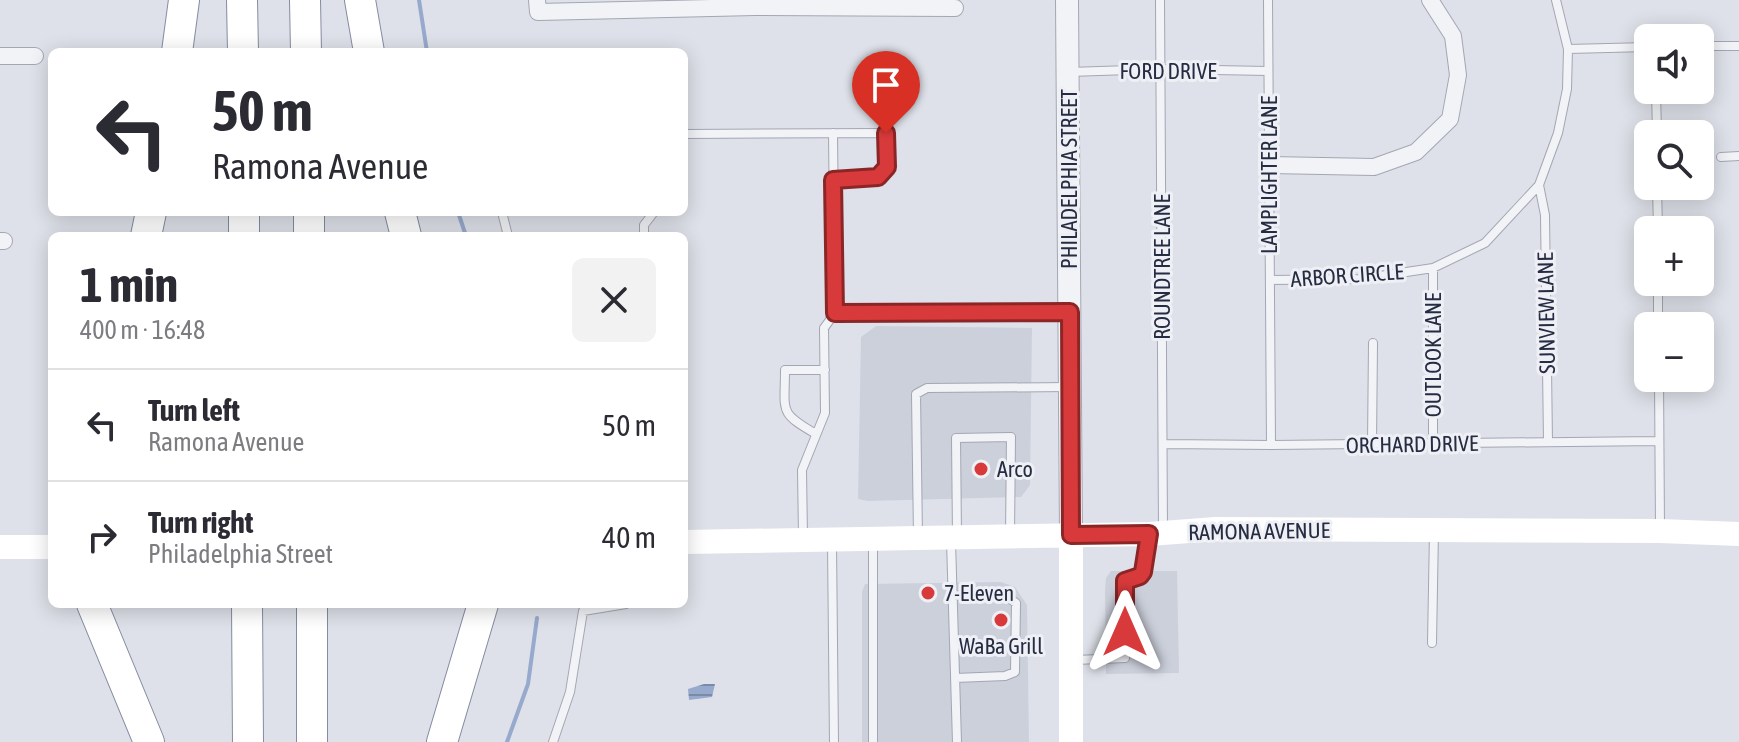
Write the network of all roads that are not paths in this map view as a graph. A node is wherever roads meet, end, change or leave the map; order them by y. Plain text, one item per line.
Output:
1 (184, 0) edge
2 (242, 0) edge
3 (305, 0) edge
4 (360, 0) edge
5 (537, 0) edge
6 (1067, 0) edge
7 (1160, 0) edge
8 (1268, 0) edge
9 (1430, 0) edge
10 (1556, 0) edge
11 (955, 8) dead end
12 (1714, 46) edge
13 (1739, 46) edge
14 (1634, 47) edge
15 (178, 48) edge
16 (243, 48) edge
17 (306, 48) edge
18 (368, 48) edge
19 (1568, 49) junction
20 (0, 56) edge
21 (35, 56) dead end
22 (1161, 69) junction
23 (1268, 71) junction
24 (1068, 72) junction
25 (833, 133) junction
26 (688, 134) edge
27 (1739, 156) edge
28 (1721, 157) dead end
29 (1269, 165) junction
30 (833, 180) junction
31 (1539, 185) junction
32 (1433, 268) junction
33 (1270, 280) junction
34 (1070, 312) junction
35 (835, 313) junction
36 (1373, 343) dead end
37 (825, 370) junction
38 (1070, 387) junction
39 (1659, 392) edge
40 (816, 434) junction
41 (1659, 441) junction
42 (1548, 442) junction
43 (1433, 443) junction
44 (1164, 444) junction
45 (1372, 444) junction
46 (1271, 445) junction
47 (1434, 530) junction
48 (1660, 531) junction
49 (1156, 534) junction
50 (1739, 534) edge
51 (1071, 535) junction
52 (954, 536) junction
53 (1010, 536) junction
54 (918, 537) junction
55 (873, 538) junction
56 (831, 539) junction
57 (803, 540) junction
58 (688, 542) edge
59 (0, 547) edge
60 (48, 547) edge
61 (953, 596) junction
62 (94, 608) edge
63 (247, 608) edge
64 (312, 608) edge
65 (482, 608) edge
66 (601, 608) edge
67 (1432, 643) dead end
68 (1071, 661) junction
69 (955, 678) junction
70 (149, 742) edge
71 (248, 742) edge
72 (312, 742) edge
73 (442, 742) edge
74 (553, 742) edge
75 (834, 742) edge
76 (873, 742) edge
77 (957, 742) edge
78 (1071, 742) edge

1 - 15 highway
2 - 16 highway
3 - 17 highway
4 - 18 highway
5 - 11 street
6 - 24 street, PHILADELPHIA STREET
7 - 22 lane, ROUNDTREE LANE
8 - 23 lane, LAMPLIGHTER LANE
9 - 29 street
10 - 19 lane, ARBOR CIRCLE
12 - 13 lane
14 - 19 lane
19 - 31 lane, ARBOR CIRCLE
20 - 21 street
22 - 23 lane, FORD DRIVE
22 - 24 lane, FORD DRIVE
22 - 44 lane, ROUNDTREE LANE
23 - 29 lane, LAMPLIGHTER LANE
24 - 34 street, PHILADELPHIA STREET
25 - 26 lane
25 - 30 lane
25 - 30 lane
27 - 28 lane
29 - 33 lane, LAMPLIGHTER LANE
30 - 35 lane
31 - 32 lane, ARBOR CIRCLE
31 - 42 lane, SUNVIEW LANE
32 - 33 lane, ARBOR CIRCLE
32 - 43 lane, OUTLOOK LANE
33 - 46 lane, LAMPLIGHTER LANE
34 - 35 lane
34 - 38 street, PHILADELPHIA STREET
35 - 37 lane
36 - 45 lane
37 - 40 lane
37 - 40 lane
38 - 51 street, PHILADELPHIA STREET
38 - 54 lane
39 - 41 lane
40 - 57 lane
41 - 42 lane, ORCHARD DRIVE
41 - 48 lane
42 - 43 lane, ORCHARD DRIVE
43 - 45 lane, ORCHARD DRIVE
44 - 46 lane, ORCHARD DRIVE
44 - 49 lane, ROUNDTREE LANE
45 - 46 lane, ORCHARD DRIVE
47 - 48 main road, RAMONA AVENUE
47 - 49 main road, RAMONA AVENUE
47 - 67 lane
48 - 50 main road, RAMONA AVENUE
49 - 51 main road, RAMONA AVENUE
49 - 68 lane, ROUNDTREE LANE
51 - 53 main road, RAMONA AVENUE
51 - 68 main road, PHILADELPHIA STREET
52 - 53 main road, RAMONA AVENUE
52 - 53 lane
52 - 54 main road, RAMONA AVENUE
52 - 61 lane
54 - 55 main road, RAMONA AVENUE
55 - 56 main road, RAMONA AVENUE
55 - 76 lane
56 - 57 main road, RAMONA AVENUE
56 - 75 lane
57 - 58 main road, RAMONA AVENUE
59 - 60 main road
61 - 69 lane
61 - 69 lane
62 - 70 highway
63 - 71 highway
64 - 72 highway
65 - 73 highway
66 - 74 lane
68 - 78 main road, PHILADELPHIA STREET
69 - 77 lane

